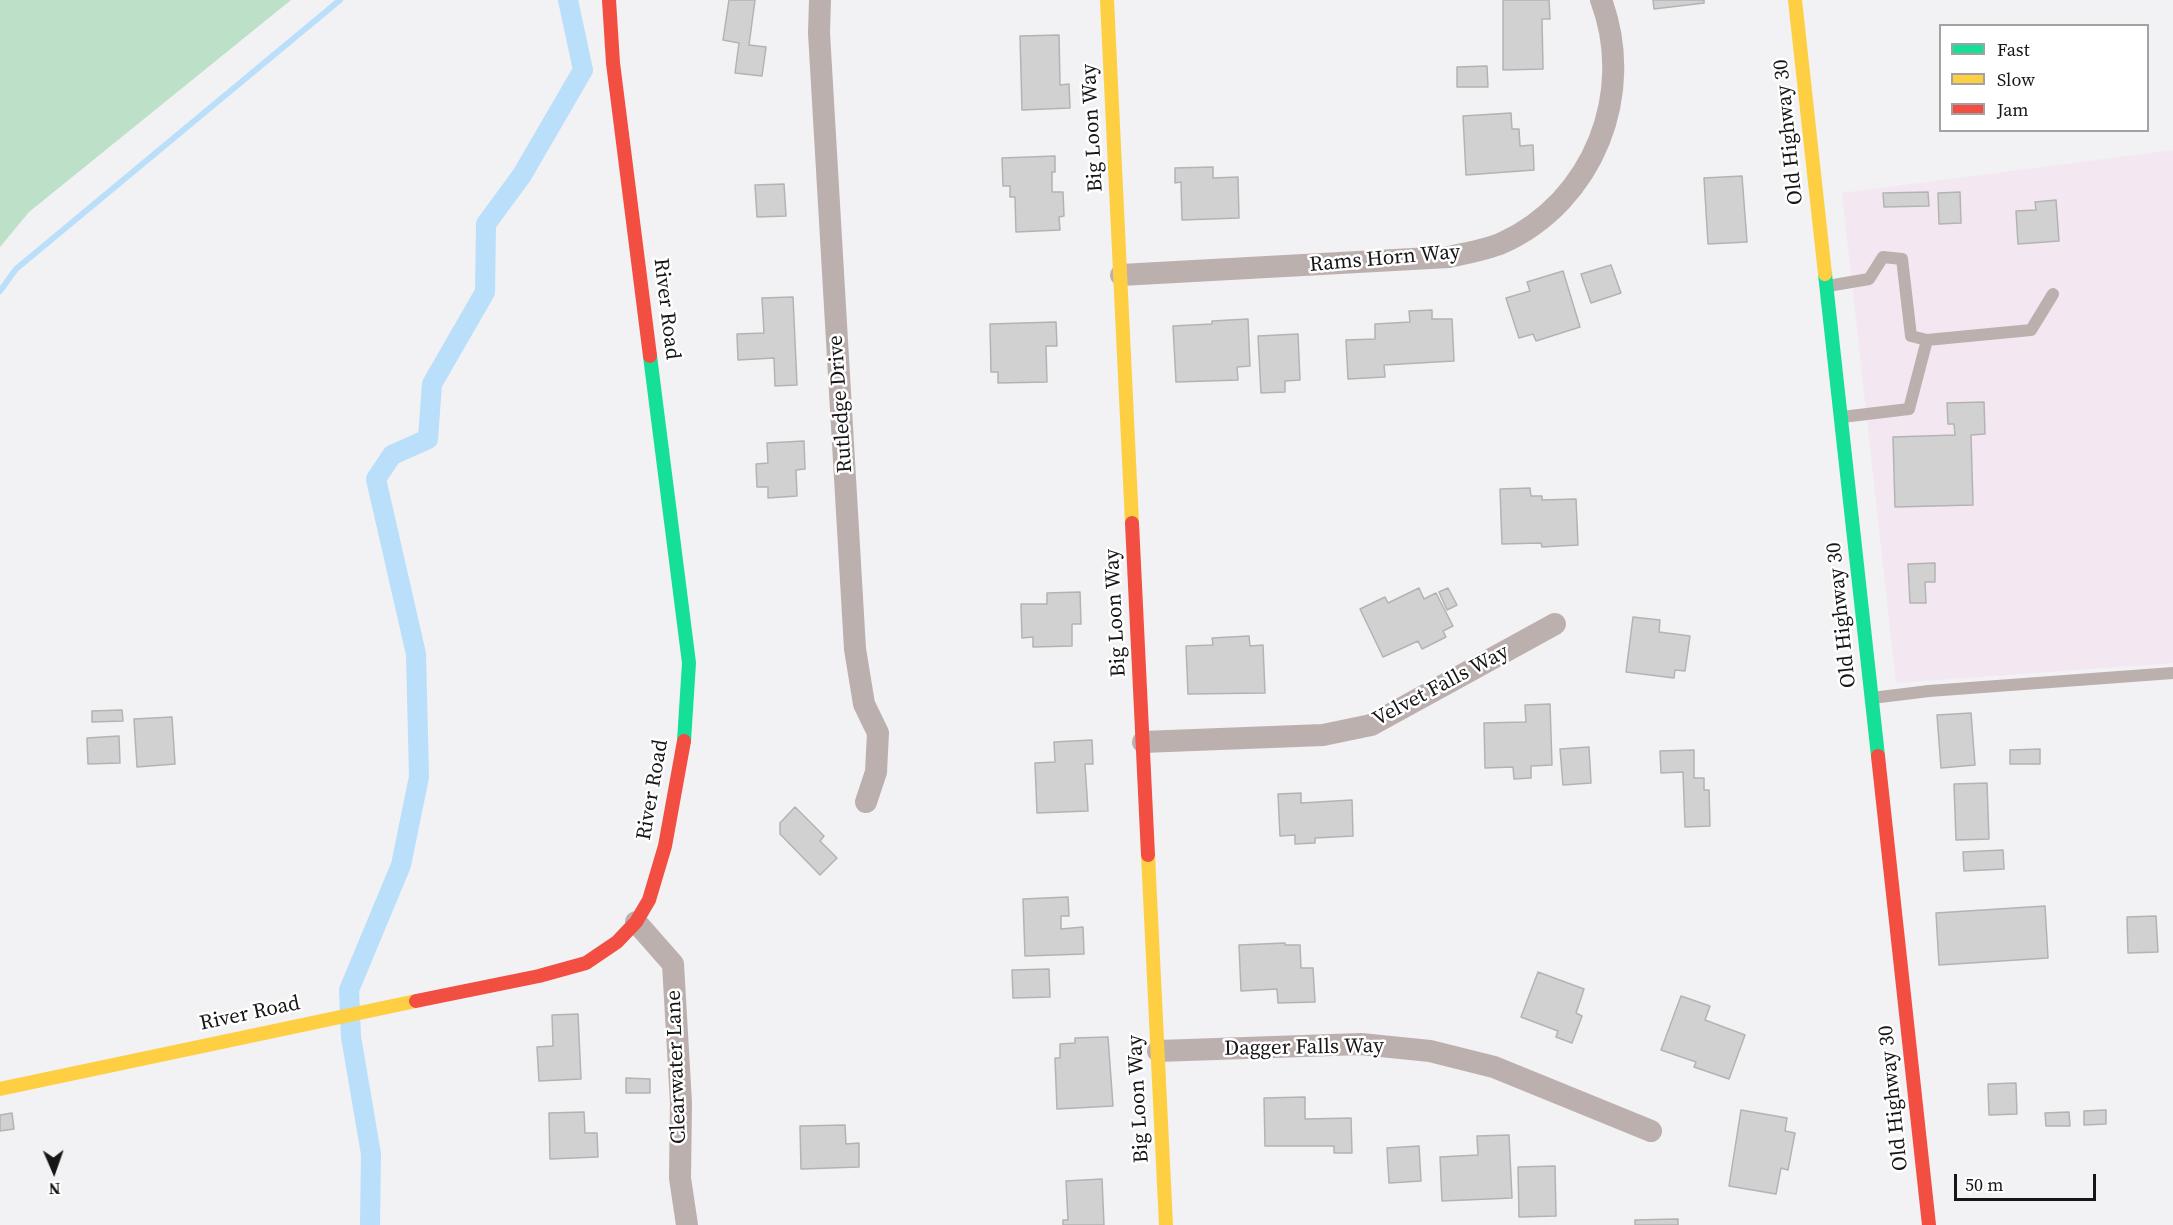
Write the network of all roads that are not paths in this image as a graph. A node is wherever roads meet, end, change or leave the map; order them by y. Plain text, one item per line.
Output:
1 (609, 0) edge
2 (820, 0) edge
3 (1107, 0) edge
4 (1601, 0) edge
5 (1795, 0) edge
6 (1121, 275) junction
7 (1827, 287) junction
8 (2053, 294) dead end
9 (1927, 340) junction
10 (1841, 417) junction
11 (1555, 624) dead end
12 (2173, 673) edge
13 (1872, 698) junction
14 (1143, 742) junction
15 (866, 802) dead end
16 (636, 922) junction
17 (1158, 1051) junction
18 (0, 1089) edge
19 (1651, 1131) dead end
20 (687, 1225) edge
21 (1166, 1225) edge
22 (1929, 1225) edge

1 - 16 street, River Road
2 - 15 street, Rutledge Drive
3 - 6 street, Big Loon Way
4 - 6 street, Rams Horn Way
5 - 7 street, Old Highway 30
6 - 14 street, Big Loon Way
7 - 9 lane
7 - 10 street, Old Highway 30
8 - 9 lane
9 - 10 lane
10 - 13 street, Old Highway 30
11 - 14 street, Velvet Falls Way
12 - 13 lane
13 - 22 street, Old Highway 30
14 - 17 street, Big Loon Way
16 - 18 street, River Road
16 - 20 street, Clearwater Lane
17 - 19 street, Dagger Falls Way
17 - 21 street, Big Loon Way

